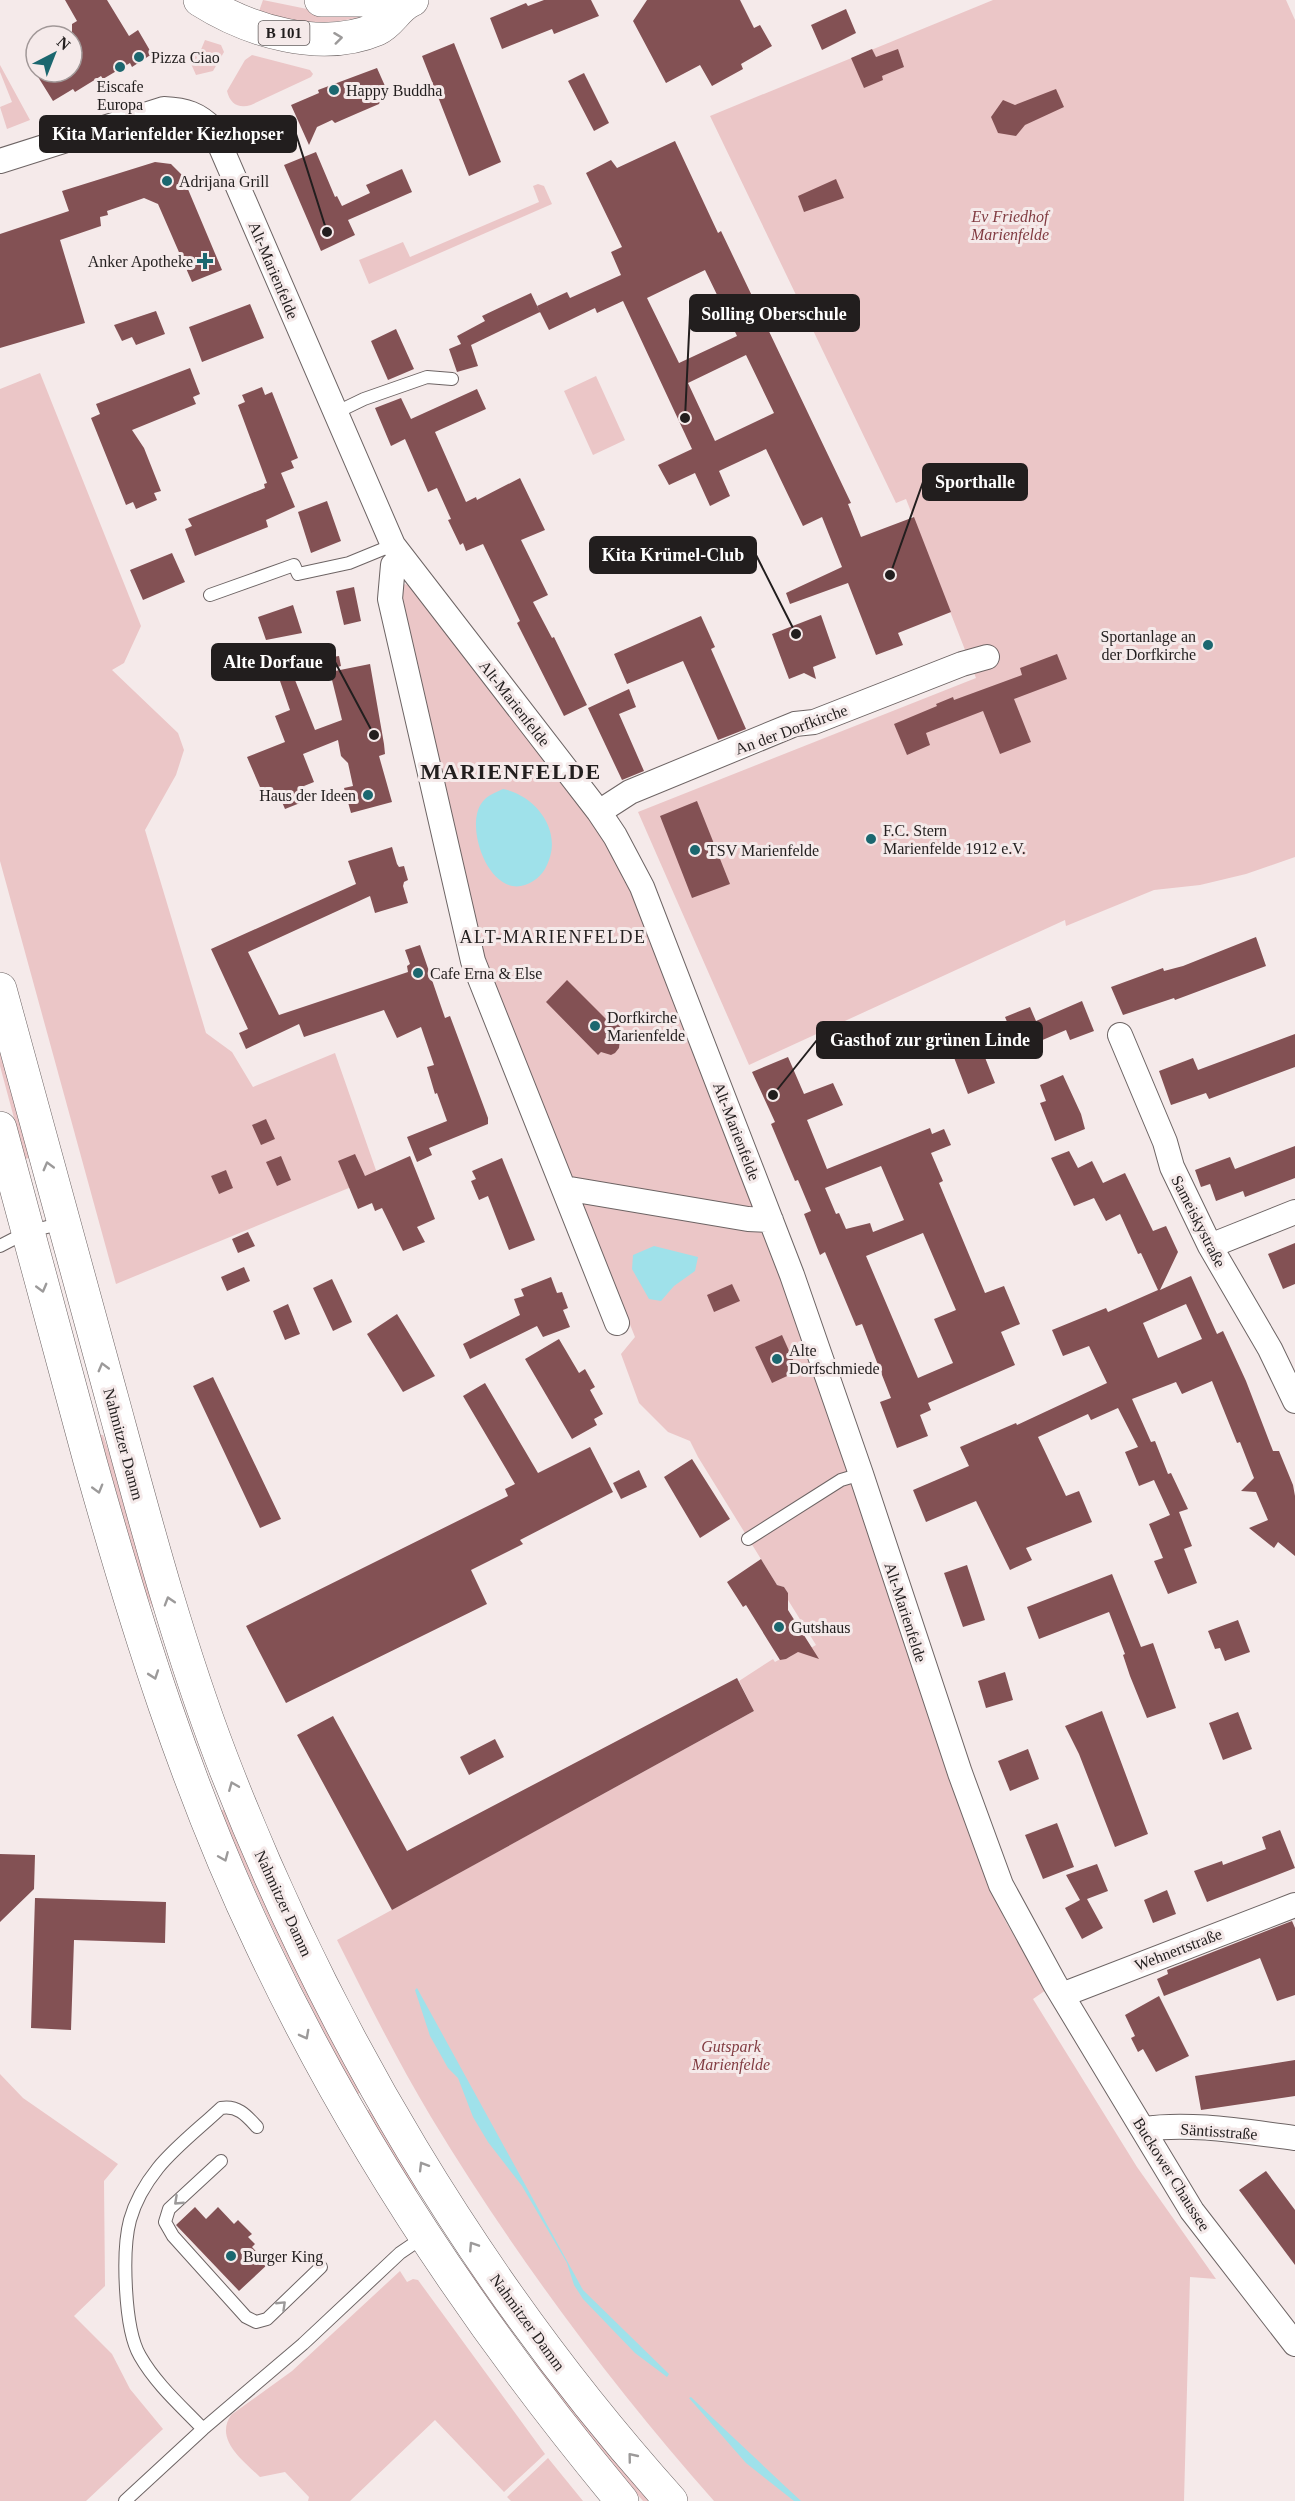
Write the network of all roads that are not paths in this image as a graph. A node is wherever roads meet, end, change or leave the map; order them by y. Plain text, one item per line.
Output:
1 (200, 0) edge
2 (321, 0) edge
3 (369, 0) edge
4 (402, 1) edge
5 (0, 161) edge
6 (453, 379) dead end
7 (335, 413) junction
8 (398, 551) junction
9 (210, 596) dead end
10 (987, 657) dead end
11 (599, 812) junction
12 (0, 989) edge
13 (1120, 1035) dead end
14 (0, 1128) edge
15 (564, 1188) junction
16 (1295, 1212) edge
17 (771, 1220) junction
18 (63, 1223) junction
19 (14, 1239) edge
20 (1210, 1246) junction
21 (617, 1323) dead end
22 (1295, 1401) edge
23 (861, 1474) junction
24 (748, 1539) dead end
25 (1295, 1905) edge
26 (1062, 1995) junction
27 (257, 2127) dead end
28 (1143, 2129) junction
29 (1295, 2138) edge
30 (221, 2161) dead end
31 (439, 2226) junction
32 (321, 2267) dead end
33 (1295, 2344) edge
34 (203, 2428) junction
35 (125, 2501) edge
36 (622, 2501) edge
37 (671, 2501) edge

1 -> 4 main road, B 101
2 - 3 main road, B 101
5 - 7 street, Alt-Marienfelde
6 - 7 lane
7 - 8 street, Alt-Marienfelde
8 - 9 lane
8 - 11 street, Alt-Marienfelde
8 - 15 street
10 - 11 street, An der Dorfkirche
11 - 17 street, Alt-Marienfelde
18 -> 12 main road, Nahmitzer Damm
13 - 20 street, Sameiskystraße
14 - 19 main road, Nahmitzer Damm
15 - 17 street
15 - 21 street
16 - 20 street
17 - 23 street, Alt-Marienfelde
18 - 19 lane
31 -> 18 main road, Nahmitzer Damm
19 -> 31 main road, Nahmitzer Damm
20 - 22 street, Sameiskystraße
23 - 24 lane
23 - 26 street, Alt-Marienfelde
25 - 26 street, Wehnertstraße
26 - 28 street, Buckower Chaussee
27 - 34 lane
28 - 29 street, Säntisstraße
28 - 33 street, Buckower Chaussee
30 -> 32 lane
31 - 34 lane
31 - 36 main road, Nahmitzer Damm
37 -> 31 main road, Nahmitzer Damm
34 - 35 lane

